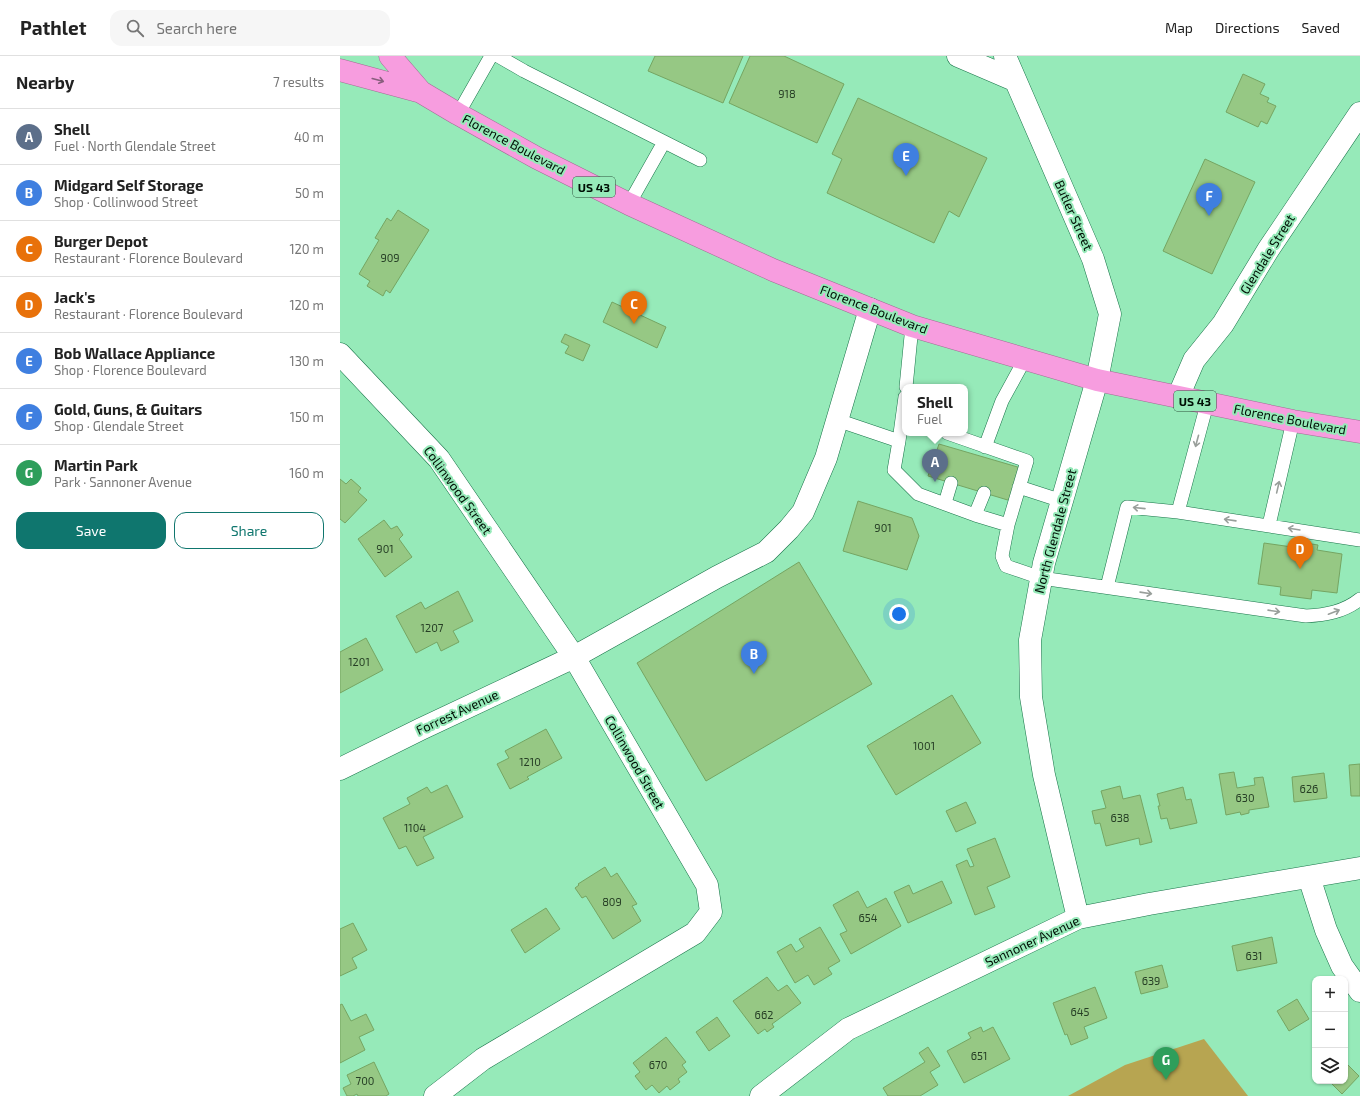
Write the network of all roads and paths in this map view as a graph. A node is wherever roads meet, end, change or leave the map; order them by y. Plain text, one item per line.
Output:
1 (390, 56) edge
2 (491, 56) edge
3 (498, 56) edge
4 (958, 56) edge
5 (1005, 56) edge
6 (340, 70) edge
7 (1014, 80) junction
8 (421, 92) junction
9 (1360, 113) edge
10 (458, 114) junction
11 (664, 142) junction
12 (700, 160) dead end
13 (629, 204) junction
14 (870, 309) junction
15 (912, 326) junction
16 (340, 354) edge
17 (1025, 359) junction
18 (1097, 380) junction
19 (906, 384) edge
20 (1178, 397) junction
21 (1207, 404) junction
22 (838, 420) junction
23 (1293, 422) junction
24 (902, 426) edge
25 (1360, 432) edge
26 (951, 436) edge
27 (899, 441) junction
28 (985, 447) junction
29 (951, 483) dead end
30 (1019, 488) junction
31 (984, 493) dead end
32 (1062, 501) junction
33 (945, 504) junction
34 (1178, 512) junction
35 (976, 515) junction
36 (1008, 525) junction
37 (1269, 525) junction
38 (1360, 540) edge
39 (1041, 578) junction
40 (1107, 587) junction
41 (1360, 599) edge
42 (574, 657) junction
43 (340, 769) edge
44 (1360, 868) edge
45 (1309, 877) junction
46 (1078, 918) junction
47 (1360, 991) edge
48 (434, 1096) edge
49 (761, 1096) edge

1 - 8 highway, Florence Boulevard / US 43
2 - 10 lane
3 - 11 lane
4 - 7 street
5 - 7 street, Butler Street
6 -> 8 highway, Florence Boulevard / US 43
7 - 18 street, Butler Street
8 - 10 highway, Florence Boulevard / US 43
9 - 20 street, Glendale Street
10 - 13 highway, Florence Boulevard / US 43
11 - 12 lane
11 - 13 lane
13 - 14 highway, Florence Boulevard / US 43
14 - 15 highway, Florence Boulevard / US 43
14 - 22 street, Forrest Avenue
15 - 17 highway, Florence Boulevard / US 43
15 - 19 lane
16 - 42 street, Collinwood Street
17 - 18 highway, Florence Boulevard / US 43
17 - 28 lane
18 - 20 highway, Florence Boulevard / US 43
18 - 32 street, North Glendale Street
20 - 21 highway, Florence Boulevard / US 43
21 - 23 highway, Florence Boulevard / US 43
21 -> 34 lane
22 - 27 lane
22 - 42 street, Forrest Avenue
23 - 25 highway, Florence Boulevard / US 43
37 -> 23 lane
24 - 27 lane
26 - 28 lane
27 - 33 lane
28 - 30 lane
29 - 33 lane
30 - 32 lane
30 - 36 lane
31 - 35 lane
32 - 39 street, North Glendale Street
33 - 35 lane
37 -> 34 lane
34 -> 40 lane
35 - 36 lane
36 - 39 lane
38 -> 37 lane
39 - 40 lane
39 - 46 street, North Glendale Street
40 -> 41 lane
42 - 43 street, Forrest Avenue
42 - 48 street, Collinwood Street
44 - 45 street, Sannoner Avenue
45 - 46 street, Sannoner Avenue
45 - 47 street
46 - 49 street, Sannoner Avenue

